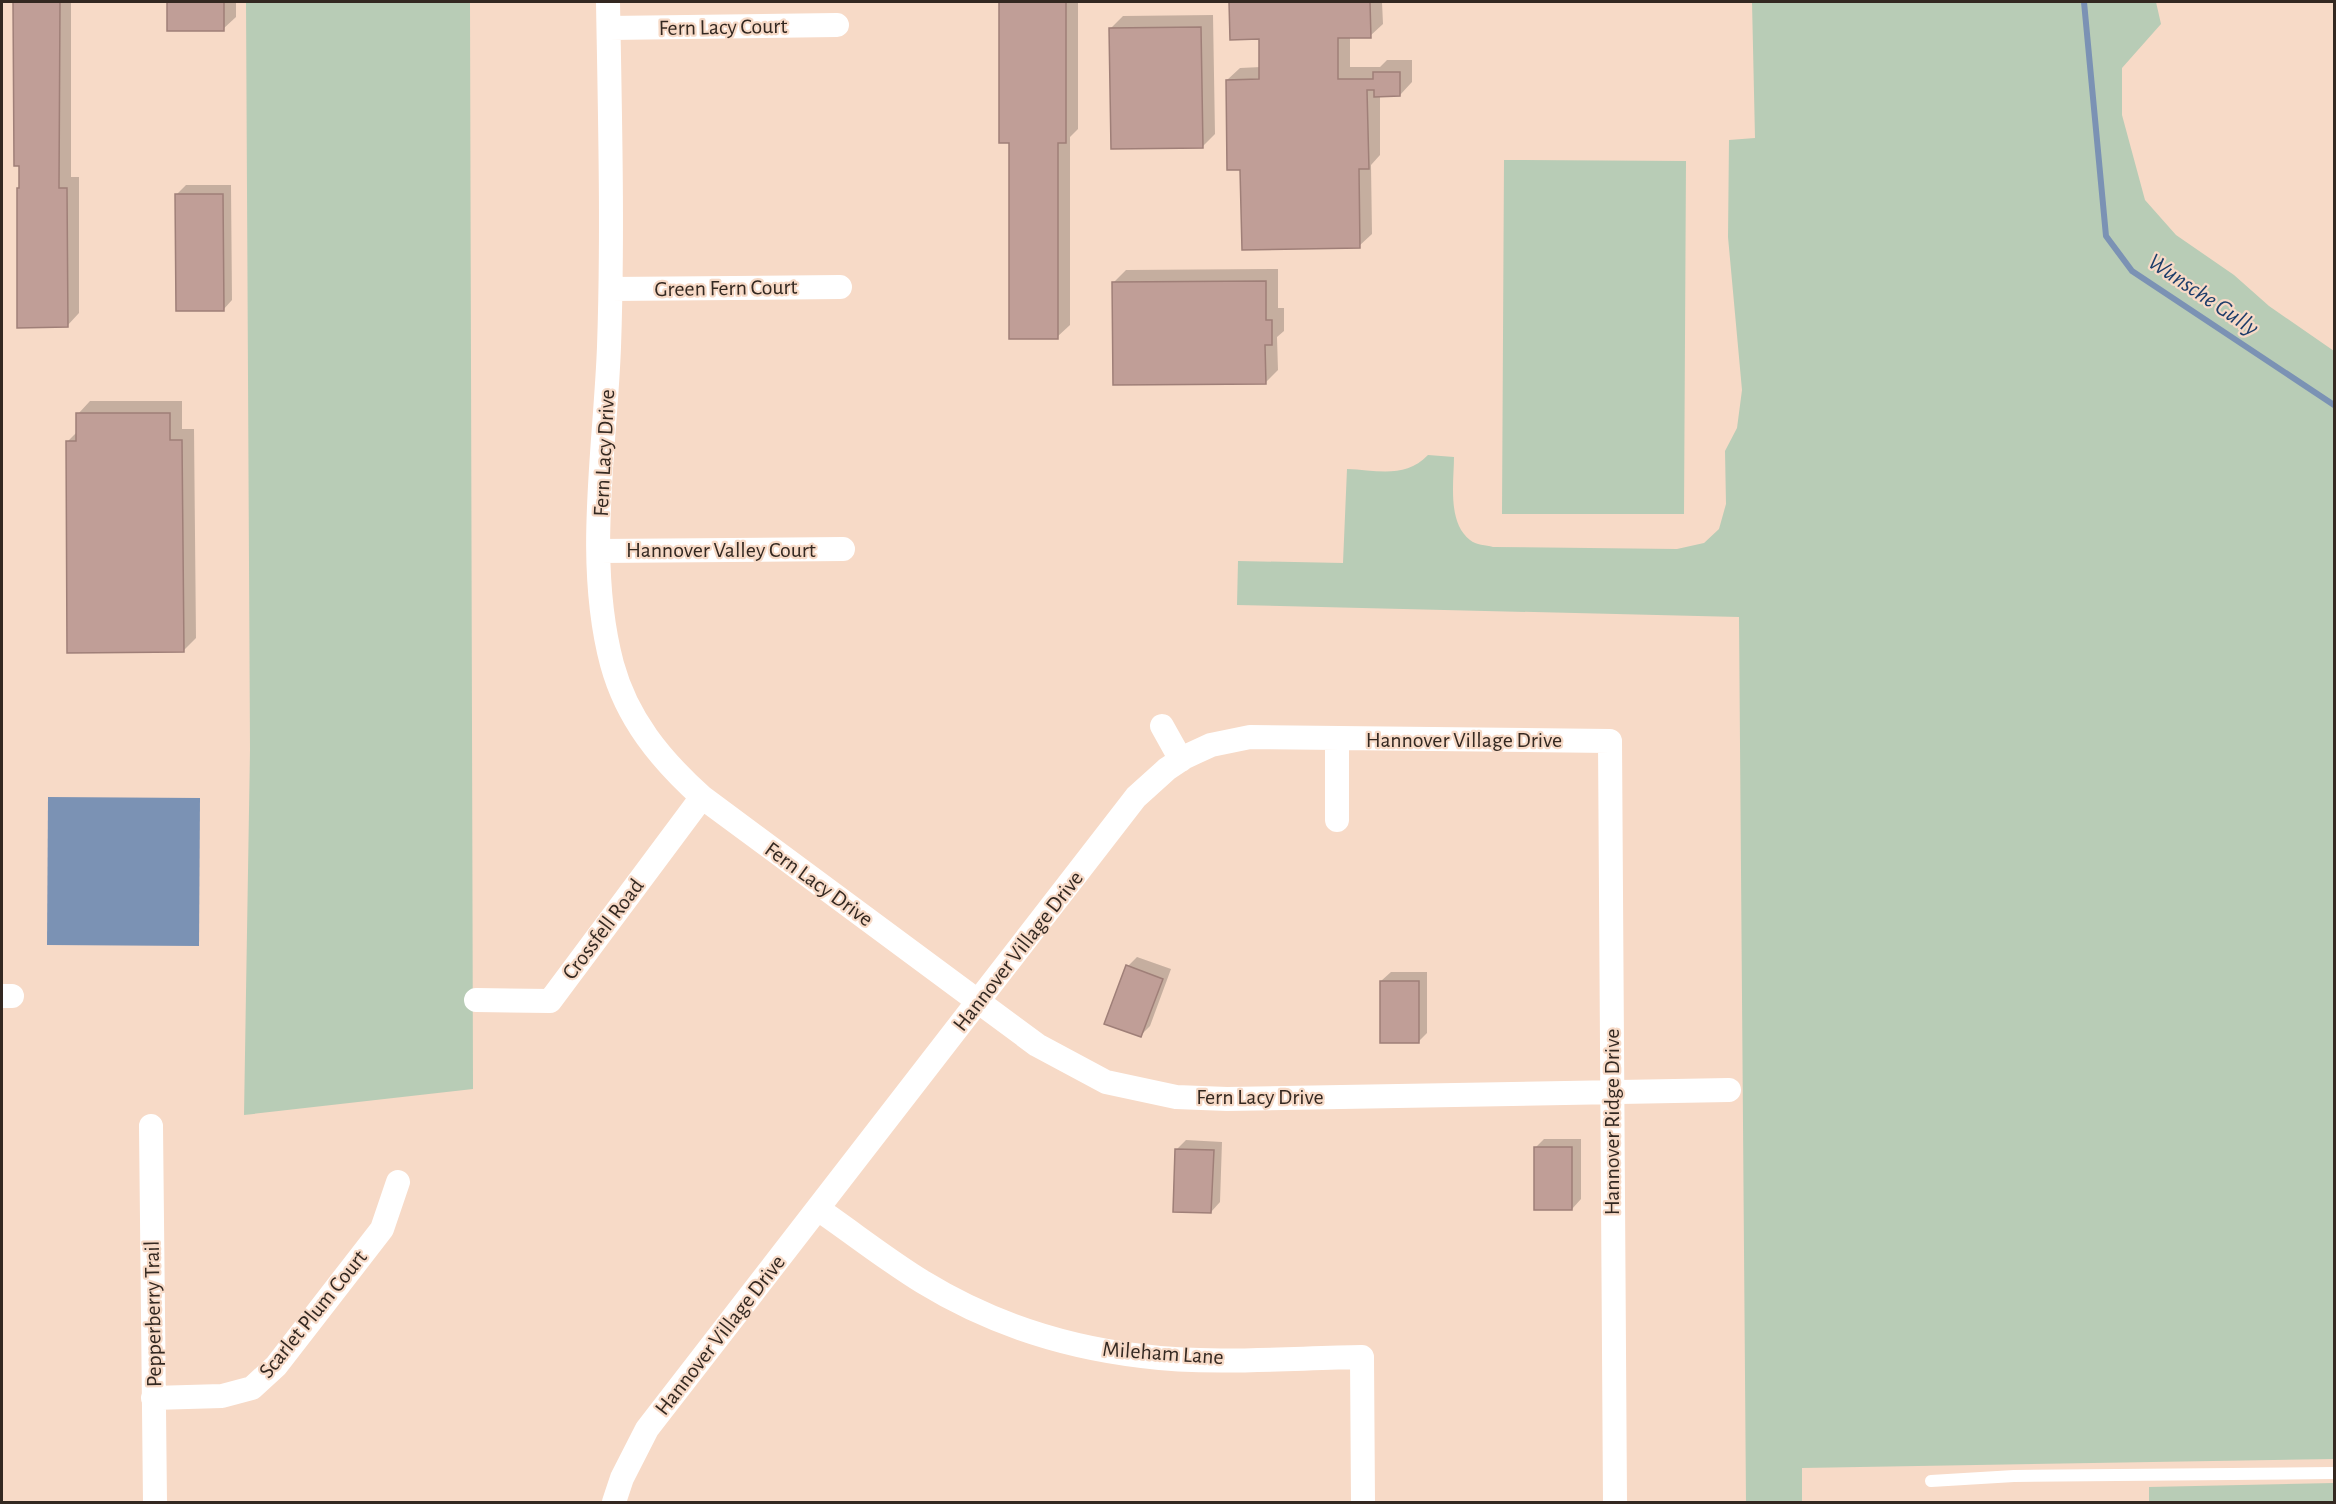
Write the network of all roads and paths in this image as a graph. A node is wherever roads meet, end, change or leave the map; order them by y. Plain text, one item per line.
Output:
1 (609, 2) edge
2 (837, 25) dead end
3 (609, 28) junction
4 (840, 287) dead end
5 (611, 289) junction
6 (843, 549) dead end
7 (599, 551) junction
8 (1161, 726) dead end
9 (1337, 739) junction
10 (1610, 741) joint
11 (1181, 760) junction
12 (702, 797) junction
13 (1337, 820) dead end
14 (476, 1000) dead end
15 (978, 1001) junction
16 (1729, 1090) dead end
17 (1612, 1093) junction
18 (151, 1126) dead end
19 (398, 1182) dead end
20 (818, 1209) junction
21 (153, 1398) junction
22 (2334, 1473) edge
23 (1931, 1481) dead end
24 (156, 1503) edge
25 (615, 1503) edge
26 (1363, 1503) edge
27 (1615, 1503) edge

1 - 3 street, Fern Lacy Drive
2 - 3 street, Fern Lacy Court
3 - 5 street, Fern Lacy Drive
4 - 5 street, Green Fern Court
5 - 7 street, Fern Lacy Drive
6 - 7 street, Hannover Valley Court
7 - 12 street, Fern Lacy Drive
8 - 11 street
9 - 10 street, Hannover Village Drive
9 - 11 street, Hannover Village Drive
9 - 13 street
10 - 17 street, Hannover Ridge Drive
11 - 15 street, Hannover Village Drive
12 - 14 street, Crossfell Road
12 - 15 street, Fern Lacy Drive
15 - 17 street, Fern Lacy Drive
15 - 20 street, Hannover Village Drive
16 - 17 street, Fern Lacy Drive
17 - 27 street, Hannover Ridge Drive
18 - 21 street, Pepperberry Trail
19 - 21 street, Scarlet Plum Court
20 - 25 street, Hannover Village Drive
20 - 26 street, Mileham Lane
21 - 24 street, Pepperberry Trail
22 - 23 lane

